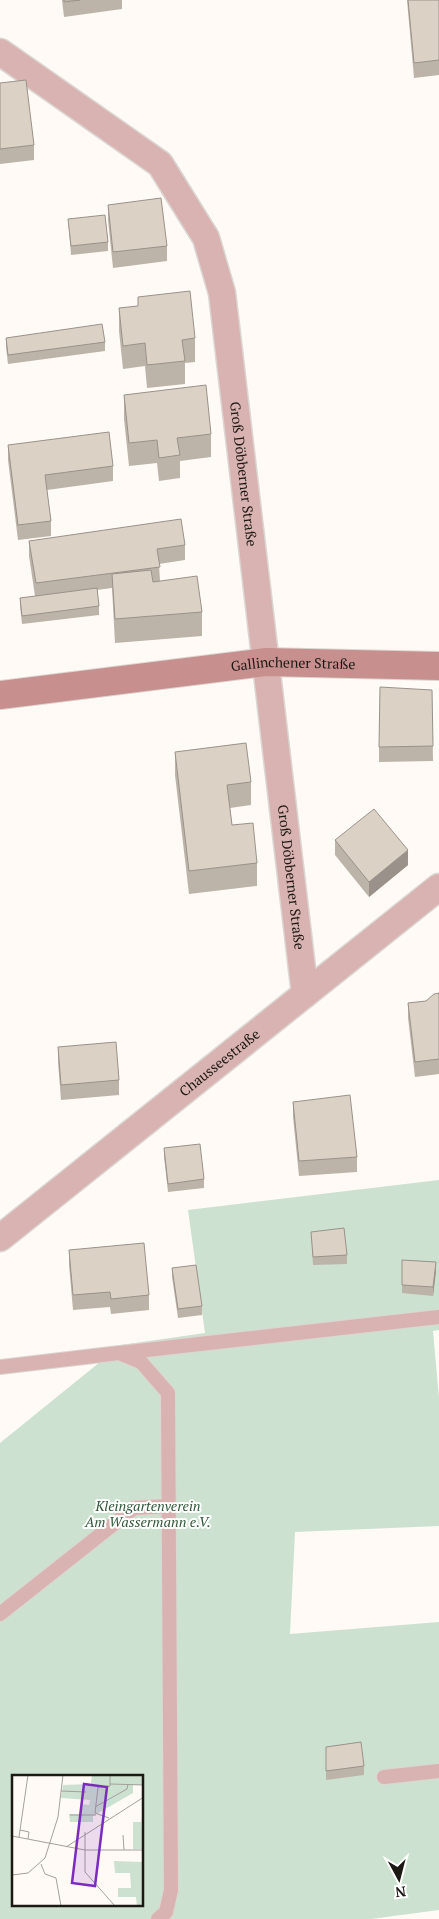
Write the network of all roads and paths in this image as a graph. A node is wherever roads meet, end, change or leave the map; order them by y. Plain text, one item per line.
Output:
1 (0, 52) edge
2 (266, 662) junction
3 (439, 666) edge
4 (0, 695) edge
5 (439, 887) edge
6 (305, 994) junction
7 (0, 1238) edge
8 (439, 1317) edge
9 (119, 1353) junction
10 (0, 1367) edge
11 (169, 1506) junction
12 (0, 1614) edge
13 (439, 1771) edge
14 (384, 1777) dead end
15 (158, 1919) edge

1 - 2 street, Groß Döbberner Straße
2 - 3 street, Gallinchener Straße
2 - 4 street, Gallinchener Straße
2 - 6 street, Groß Döbberner Straße
5 - 6 street, Chausseestraße
6 - 7 street, Chausseestraße
8 - 9 lane
9 - 10 lane
9 - 11 lane
11 - 12 lane
11 - 15 lane
13 - 14 lane

